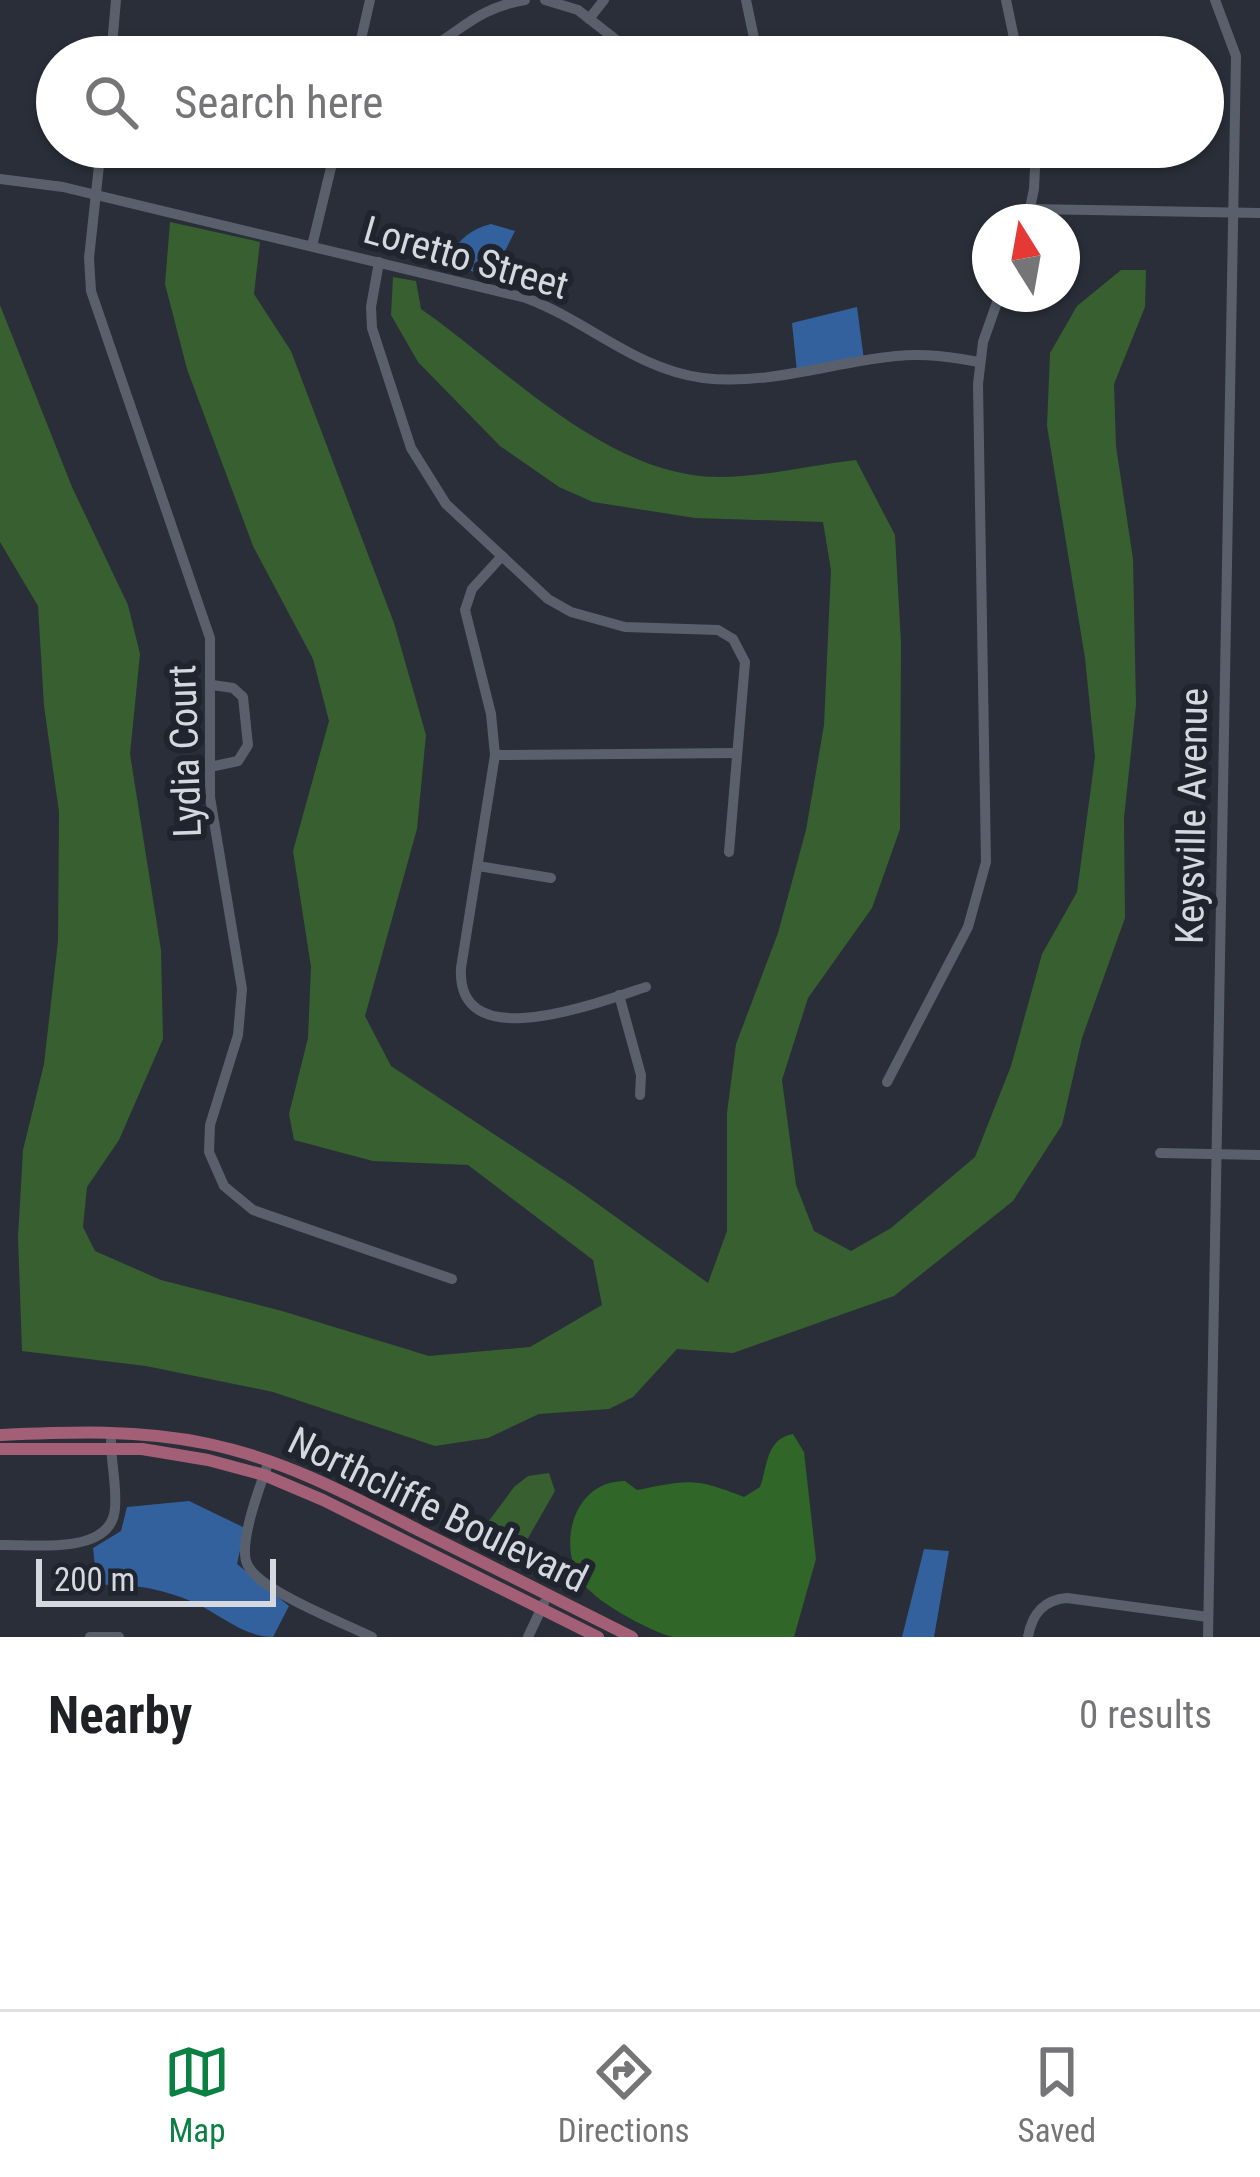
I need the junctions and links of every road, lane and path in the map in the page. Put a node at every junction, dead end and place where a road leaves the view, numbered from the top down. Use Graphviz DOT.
graph roads {
  1 [pos="116,0"];
  2 [pos="370,0"];
  3 [pos="525,0"];
  4 [pos="545,0"];
  5 [pos="604,0"];
  6 [pos="746,0"];
  7 [pos="1006,0"];
  8 [pos="1215,0"];
  9 [pos="589,19"];
  10 [pos="112,36"];
  11 [pos="361,36"];
  12 [pos="447,36"];
  13 [pos="611,36"];
  14 [pos="754,36"];
  15 [pos="1014,36"];
  16 [pos="99,168"];
  17 [pos="330,168"];
  18 [pos="1034,168"];
  19 [pos="0,179"];
  20 [pos="96,194"];
  21 [pos="1030,204"];
  22 [pos="1233,213"];
  23 [pos="1260,213"];
  24 [pos="1080,215"];
  25 [pos="312,246"];
  26 [pos="380,262"];
  27 [pos="995,312"];
  28 [pos="980,362"];
  29 [pos="502,556"];
  30 [pos="212,685"];
  31 [pos="737,753"];
  32 [pos="495,754"];
  33 [pos="210,767"];
  34 [pos="729,852"];
  35 [pos="478,866"];
  36 [pos="551,878"];
  37 [pos="646,987"];
  38 [pos="619,995"];
  39 [pos="887,1082"];
  40 [pos="640,1095"];
  41 [pos="1160,1154"];
  42 [pos="1216,1154"];
  43 [pos="1260,1155"];
  44 [pos="452,1279"];
  45 [pos="111,1432"];
  46 [pos="0,1435"];
  47 [pos="111,1448"];
  48 [pos="0,1449"];
  49 [pos="269,1461"];
  50 [pos="264,1475"];
  51 [pos="0,1545"];
  52 [pos="548,1595"];
  53 [pos="541,1609"];
  54 [pos="1208,1617"];
  55 [pos="90,1637"];
  56 [pos="119,1637"];
  57 [pos="372,1637"];
  58 [pos="529,1637"];
  59 [pos="598,1637"];
  60 [pos="632,1637"];
  61 [pos="1028,1637"];
  62 [pos="1208,1637"];
  1 -- 10 [label="street"];
  2 -- 11 [label="street"];
  3 -- 12 [label="street"];
  4 -- 9 [label="street"];
  5 -- 9 [label="street"];
  6 -- 14 [label="street"];
  7 -- 15 [label="street"];
  8 -- 22 [label="street, Keysville Avenue"];
  9 -- 13 [label="street"];
  16 -- 20 [label="street, Lydia Court"];
  17 -- 25 [label="street"];
  18 -- 21 [label="street"];
  19 -- 20 [label="street, Loretto Street"];
  20 -- 25 [label="street, Loretto Street"];
  20 -- 30 [label="street, Lydia Court"];
  22 -- 23 [label="street"];
  22 -- 24 [label="street"];
  22 -- 42 [label="street, Keysville Avenue"];
  25 -- 26 [label="street, Loretto Street"];
  26 -- 28 [label="street, Loretto Street"];
  26 -- 29 [label="street"];
  27 -- 28 [label="street"];
  28 -- 39 [label="street"];
  29 -- 31 [label="street"];
  29 -- 32 [label="street"];
  30 -- 33 [label="street, Lydia Court"];
  30 -- 33 [label="street"];
  31 -- 32 [label="street"];
  31 -- 34 [label="street"];
  32 -- 35 [label="street"];
  33 -- 44 [label="street, Lydia Court"];
  35 -- 36 [label="street"];
  35 -- 38 [label="street"];
  37 -- 38 [label="street"];
  38 -- 40 [label="street"];
  41 -- 42 [label="street"];
  42 -- 43 [label="street"];
  42 -- 54 [label="street, Keysville Avenue"];
  45 -- 46 [label="main road, Northcliffe Boulevard"];
  45 -- 47 [label="street"];
  45 -- 49 [label="main road, Northcliffe Boulevard"];
  47 -- 48 [label="main road, Northcliffe Boulevard"];
  47 -- 50 [label="main road, Northcliffe Boulevard"];
  47 -- 51 [label="street"];
  49 -- 50 [label="street"];
  49 -- 52 [label="main road, Northcliffe Boulevard"];
  50 -- 53 [label="main road, Northcliffe Boulevard"];
  50 -- 57 [label="street"];
  52 -- 53 [label="street"];
  52 -- 60 [label="main road, Northcliffe Boulevard"];
  53 -- 58 [label="street"];
  53 -- 59 [label="main road, Northcliffe Boulevard"];
  54 -- 61 [label="street"];
  54 -- 62 [label="street, Keysville Avenue"];
  55 -- 56 [label="street"];
}
